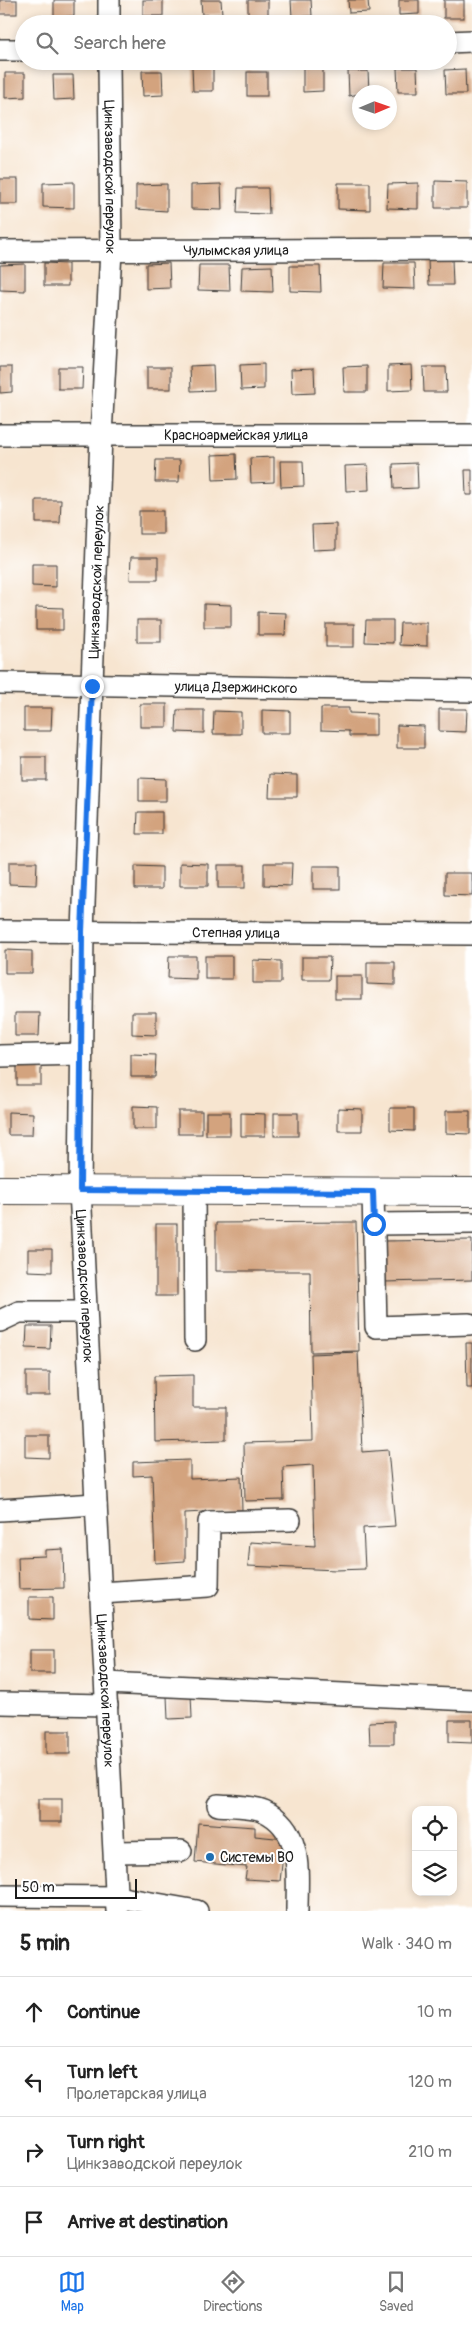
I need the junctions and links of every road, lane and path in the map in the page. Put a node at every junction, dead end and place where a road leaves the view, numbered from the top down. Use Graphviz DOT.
graph roads {
  1 [pos="108,0"];
  2 [pos="109,15"];
  3 [pos="457,42"];
  4 [pos="472,42"];
  5 [pos="0,50"];
  6 [pos="15,50"];
  7 [pos="109,70"];
  8 [pos="472,249"];
  9 [pos="0,251"];
  10 [pos="111,251"];
  11 [pos="0,435"];
  12 [pos="101,435"];
  13 [pos="472,435"];
  14 [pos="0,684"];
  15 [pos="92,686"];
  16 [pos="472,691"];
  17 [pos="0,931"];
  18 [pos="82,932"];
  19 [pos="472,934"];
  20 [pos="81,1054"];
  21 [pos="0,1056"];
  22 [pos="0,1190"];
  23 [pos="80,1190"];
  24 [pos="194,1191"];
  25 [pos="373,1192"];
  26 [pos="472,1192"];
  27 [pos="472,1223"];
  28 [pos="374,1224"];
  29 [pos="86,1312"];
  30 [pos="0,1321"];
  31 [pos="469,1324"];
  32 [pos="195,1340"];
  33 [pos="96,1504"];
  34 [pos="0,1510"];
  35 [pos="290,1520"];
  36 [pos="101,1593"];
  37 [pos="106,1683"];
  38 [pos="472,1700"];
  39 [pos="0,1703"];
  40 [pos="107,1705"];
  41 [pos="218,1805"];
  42 [pos="181,1851"];
  43 [pos="115,1852"];
  44 [pos="0,1896"];
  45 [pos="117,1904"];
  46 [pos="197,1911"];
  47 [pos="296,1911"];
  1 -- 2 [label="street"];
  3 -- 4 [label="street"];
  5 -- 6 [label="street"];
  7 -- 10 [label="street, Цинкзаводской переулок"];
  8 -- 10 [label="street, Чулымская улица"];
  9 -- 10 [label="street, Чулымская улица"];
  10 -- 12 [label="street, Цинкзаводской переулок"];
  11 -- 12 [label="street, Красноармейская улица"];
  12 -- 13 [label="street, Красноармейская улица"];
  12 -- 15 [label="street, Цинкзаводской переулок"];
  14 -- 15 [label="street, улица Дзержинского"];
  15 -- 16 [label="street, улица Дзержинского"];
  15 -- 18 [label="street, Цинкзаводской переулок"];
  17 -- 18 [label="street, Степная улица"];
  18 -- 19 [label="street, Степная улица"];
  18 -- 20 [label="street, Цинкзаводской переулок"];
  20 -- 21 [label="street"];
  20 -- 23 [label="street, Цинкзаводской переулок"];
  22 -- 23 [label="main road"];
  23 -- 24 [label="main road"];
  23 -- 29 [label="street, Цинкзаводской переулок"];
  24 -- 25 [label="main road"];
  24 -- 32 [label="street"];
  25 -- 26 [label="main road"];
  25 -- 28 [label="street"];
  27 -- 28 [label="street"];
  28 -- 31 [label="street"];
  29 -- 30 [label="street"];
  29 -- 33 [label="street, Цинкзаводской переулок"];
  33 -- 34 [label="street"];
  33 -- 36 [label="street, Цинкзаводской переулок"];
  35 -- 36 [label="street"];
  36 -- 37 [label="street, Цинкзаводской переулок"];
  37 -- 38 [label="street"];
  37 -- 40 [label="street, Цинкзаводской переулок"];
  39 -- 40 [label="street"];
  40 -- 43 [label="street, Цинкзаводской переулок"];
  41 -- 47 [label="street"];
  42 -- 43 [label="street"];
  43 -- 45 [label="street, Цинкзаводской переулок"];
  44 -- 45 [label="street"];
  45 -- 46 [label="street"];
}
